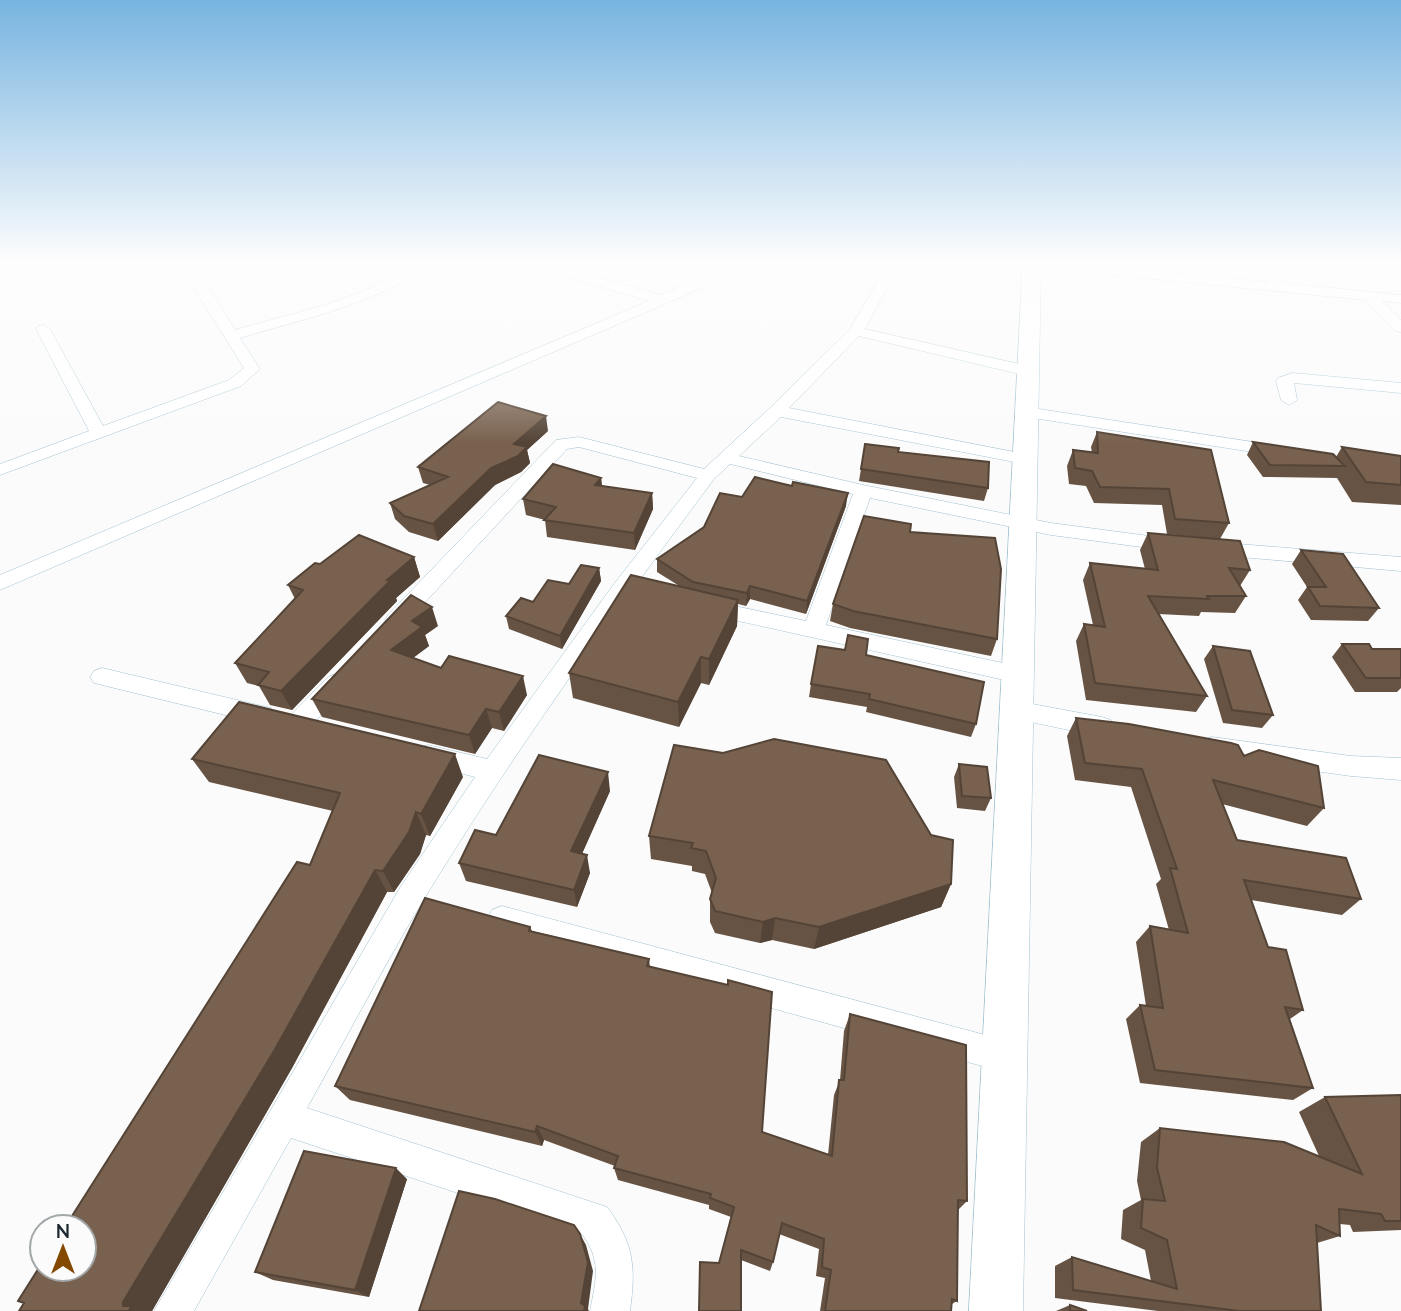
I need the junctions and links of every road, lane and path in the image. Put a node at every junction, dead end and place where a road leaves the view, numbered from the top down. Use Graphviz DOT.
graph roads {
  1 [pos="222,321"];
  2 [pos="278,321"];
  3 [pos="612,321"];
  4 [pos="862,321"];
  5 [pos="1026,321"];
  6 [pos="43,329"];
  7 [pos="856,331"];
  8 [pos="232,336"];
  9 [pos="1028,371"];
  10 [pos="1401,388"];
  11 [pos="1289,400"];
  12 [pos="777,411"];
  13 [pos="1027,412"];
  14 [pos="97,433"];
  15 [pos="1294,453"];
  16 [pos="726,458"];
  17 [pos="1025,459"];
  18 [pos="0,470"];
  19 [pos="708,475"];
  20 [pos="863,491"];
  21 [pos="1023,522"];
  22 [pos="1401,564"];
  23 [pos="0,583"];
  24 [pos="621,589"];
  25 [pos="647,594"];
  26 [pos="685,603"];
  27 [pos="813,631"];
  28 [pos="381,635"];
  29 [pos="353,665"];
  30 [pos="1018,674"];
  31 [pos="102,677"];
  32 [pos="1016,710"];
  33 [pos="298,724"];
  34 [pos="324,730"];
  35 [pos="1120,731"];
  36 [pos="1187,743"];
  37 [pos="402,749"];
  38 [pos="1401,769"];
  39 [pos="493,771"];
  40 [pos="479,914"];
  41 [pos="1004,1056"];
  42 [pos="284,1118"];
  43 [pos="173,1311"];
  44 [pos="610,1311"];
  45 [pos="996,1311"];
  1 -- 8 [label="street"];
  2 -- 8 [label="street"];
  3 -- 23 [label="street"];
  4 -- 7 [label="street"];
  5 -- 9 [label="main road"];
  6 -- 14 [label="street"];
  7 -- 9 [label="street"];
  7 -- 12 [label="street"];
  8 -- 14 [label="street"];
  9 -- 13 [label="main road"];
  10 -- 11 [label="street"];
  12 -- 16 [label="street"];
  12 -- 17 [label="street"];
  13 -- 15 [label="street"];
  13 -- 17 [label="main road"];
  14 -- 18 [label="street"];
  16 -- 19 [label="street"];
  16 -- 20 [label="street"];
  17 -- 21 [label="main road"];
  19 -- 24 [label="street"];
  19 -- 28 [label="street"];
  20 -- 21 [label="street"];
  20 -- 27 [label="street"];
  21 -- 22 [label="street"];
  21 -- 30 [label="main road"];
  24 -- 25 [label="street"];
  24 -- 39 [label="street"];
  26 -- 27 [label="street"];
  27 -- 30 [label="street"];
  29 -- 33 [label="street"];
  30 -- 32 [label="main road"];
  31 -- 33 [label="street"];
  32 -- 35 [label="street"];
  32 -- 41 [label="main road"];
  33 -- 34 [label="street"];
  36 -- 38 [label="street"];
  37 -- 39 [label="street"];
  39 -- 42 [label="street"];
  40 -- 41 [label="street"];
  41 -- 45 [label="main road"];
  42 -- 43 [label="street"];
  42 -- 44 [label="street"];
}
